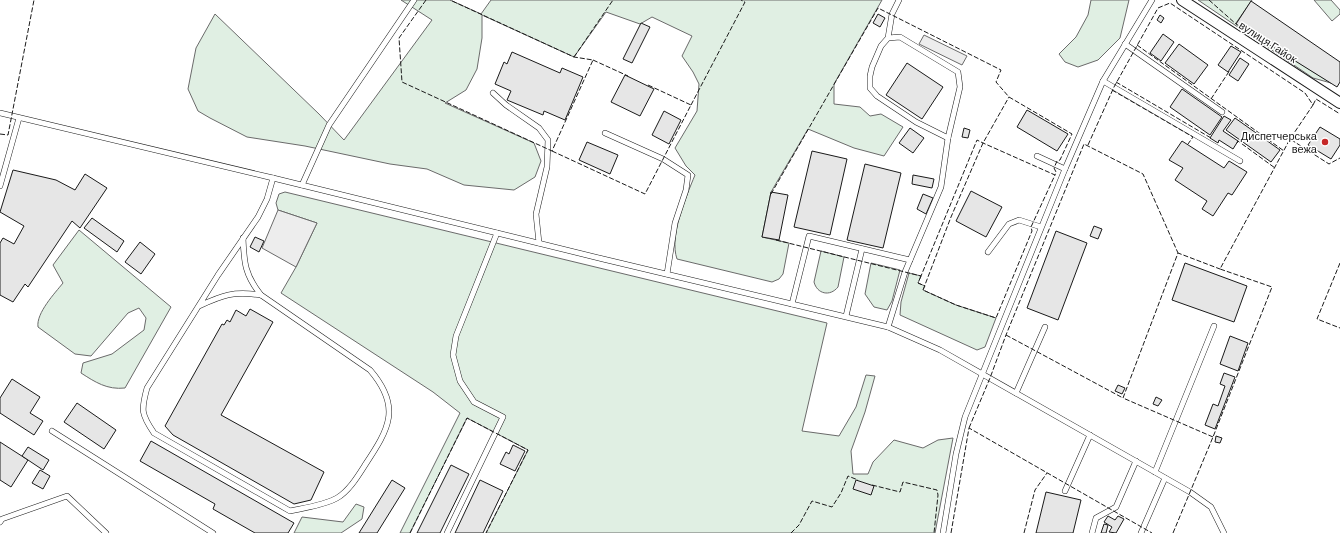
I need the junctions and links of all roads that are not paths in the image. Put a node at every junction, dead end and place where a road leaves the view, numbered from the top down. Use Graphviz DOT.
graph roads {
  1 [pos="414,0"];
  2 [pos="899,0"];
  3 [pos="1152,0"];
  4 [pos="1182,0"];
  5 [pos="888,38"];
  6 [pos="1125,44"];
  7 [pos="1103,81"];
  8 [pos="493,93"];
  9 [pos="1340,103"];
  10 [pos="1222,112"];
  11 [pos="0,113"];
  12 [pos="19,118"];
  13 [pos="605,133"];
  14 [pos="948,138"];
  15 [pos="1037,156"];
  16 [pos="1240,161"];
  17 [pos="1065,169"];
  18 [pos="273,178"];
  19 [pos="302,185"];
  20 [pos="0,186"];
  21 [pos="1042,227"];
  22 [pos="497,233"];
  23 [pos="243,238"];
  24 [pos="539,243"];
  25 [pos="862,249"];
  26 [pos="988,252"];
  27 [pos="910,260"];
  28 [pos="667,274"];
  29 [pos="261,295"];
  30 [pos="792,304"];
  31 [pos="199,306"];
  32 [pos="846,316"];
  33 [pos="1214,326"];
  34 [pos="888,327"];
  35 [pos="1045,327"];
  36 [pos="982,373"];
  37 [pos="1016,393"];
  38 [pos="52,431"];
  39 [pos="1090,435"];
  40 [pos="1136,461"];
  41 [pos="1155,472"];
  42 [pos="1165,478"];
  43 [pos="1065,491"];
  44 [pos="0,522"];
  45 [pos="106,533"];
  46 [pos="213,533"];
  47 [pos="447,533"];
  48 [pos="944,533"];
  49 [pos="1092,533"];
  50 [pos="1142,533"];
  51 [pos="1224,533"];
  1 -- 19 [label="lane"];
  2 -- 5 [label="lane"];
  3 -- 6 [label="lane"];
  4 -- 9 [label="street, вулиця Гайок"];
  5 -- 14 [label="lane"];
  5 -- 14 [label="lane"];
  6 -- 7 [label="lane"];
  6 -- 10 [label="lane"];
  7 -- 16 [label="lane"];
  7 -- 17 [label="lane"];
  8 -- 24 [label="lane"];
  11 -- 12 [label="lane"];
  12 -- 18 [label="lane"];
  12 -- 20 [label="lane"];
  13 -- 28 [label="lane"];
  14 -- 27 [label="lane"];
  15 -- 17 [label="lane"];
  17 -- 21 [label="lane"];
  18 -- 19 [label="lane"];
  18 -- 23 [label="lane"];
  19 -- 22 [label="lane"];
  21 -- 26 [label="lane"];
  21 -- 36 [label="lane"];
  22 -- 24 [label="lane"];
  22 -- 47 [label="lane"];
  23 -- 29 [label="lane"];
  23 -- 31 [label="lane"];
  24 -- 28 [label="lane"];
  25 -- 27 [label="lane"];
  25 -- 30 [label="lane"];
  25 -- 32 [label="lane"];
  27 -- 34 [label="lane"];
  28 -- 30 [label="lane"];
  29 -- 31 [label="lane"];
  29 -- 31 [label="lane"];
  30 -- 32 [label="lane"];
  32 -- 34 [label="lane"];
  33 -- 41 [label="lane"];
  34 -- 36 [label="lane"];
  35 -- 37 [label="lane"];
  36 -- 37 [label="lane"];
  36 -- 48 [label="lane"];
  37 -- 39 [label="lane"];
  38 -- 46 [label="lane"];
  39 -- 40 [label="lane"];
  39 -- 43 [label="lane"];
  40 -- 41 [label="lane"];
  40 -- 49 [label="lane"];
  41 -- 42 [label="lane"];
  42 -- 50 [label="lane"];
  42 -- 51 [label="lane"];
  44 -- 45 [label="lane"];
}
